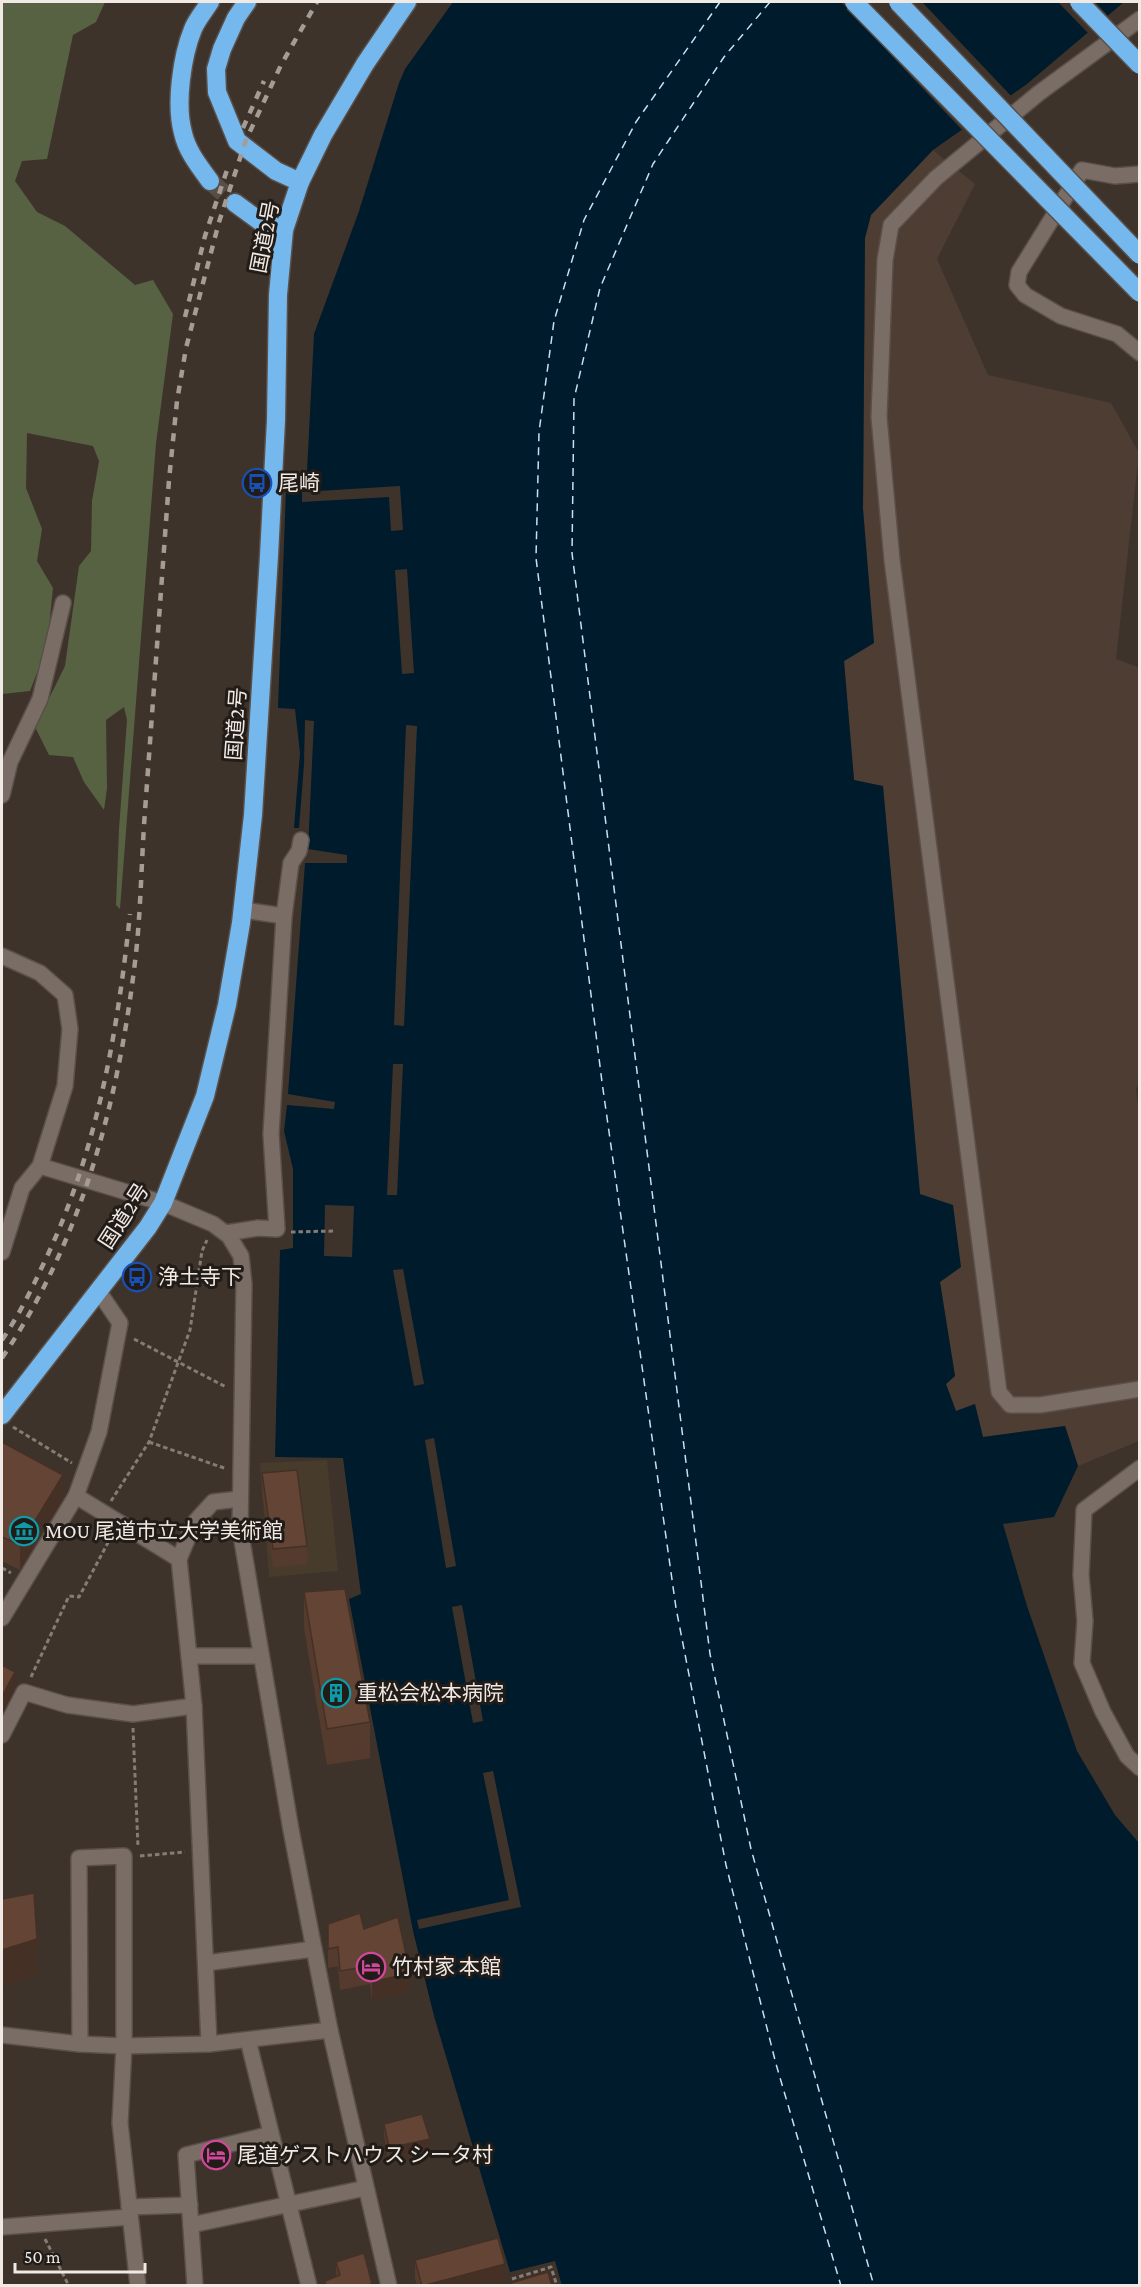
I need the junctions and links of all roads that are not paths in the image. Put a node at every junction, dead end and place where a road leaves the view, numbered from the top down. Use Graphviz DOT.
graph roads {
  1 [pos="210,2"];
  2 [pos="247,2"];
  3 [pos="407,2"];
  4 [pos="854,2"];
  5 [pos="898,2"];
  6 [pos="1079,2"];
  7 [pos="1140,19"];
  8 [pos="1140,65"];
  9 [pos="1140,174"];
  10 [pos="210,181"];
  11 [pos="300,182"];
  12 [pos="235,203"];
  13 [pos="284,230"];
  14 [pos="1140,255"];
  15 [pos="1140,293"];
  16 [pos="1140,353"];
  17 [pos="63,603"];
  18 [pos="2,795"];
  19 [pos="301,840"];
  20 [pos="243,910"];
  21 [pos="284,916"];
  22 [pos="2,956"];
  23 [pos="40,1166"];
  24 [pos="163,1203"];
  25 [pos="219,1229"];
  26 [pos="2,1252"];
  27 [pos="99,1292"];
  28 [pos="1140,1389"];
  29 [pos="6,1420"];
  30 [pos="1140,1468"];
  31 [pos="76,1496"];
  32 [pos="239,1499"];
  33 [pos="179,1559"];
  34 [pos="2,1618"];
  35 [pos="189,1656"];
  36 [pos="261,1656"];
  37 [pos="195,1706"];
  38 [pos="2,1736"];
  39 [pos="1140,1768"];
  40 [pos="314,1950"];
  41 [pos="206,1963"];
  42 [pos="330,2030"];
  43 [pos="2,2035"];
  44 [pos="248,2040"];
  45 [pos="80,2044"];
  46 [pos="209,2044"];
  47 [pos="124,2046"];
  48 [pos="271,2134"];
  49 [pos="366,2188"];
  50 [pos="288,2204"];
  51 [pos="190,2205"];
  52 [pos="130,2212"];
  53 [pos="191,2225"];
  54 [pos="2,2227"];
  55 [pos="138,2286"];
  56 [pos="195,2286"];
  57 [pos="309,2286"];
  58 [pos="388,2286"];
  1 -- 10 [label="highway"];
  2 -- 11 [label="highway"];
  3 -- 11 [label="highway, 国道2号"];
  4 -- 15 [label="highway, bridge"];
  5 -- 14 [label="highway, bridge"];
  6 -- 8 [label="highway, bridge"];
  7 -- 28 [label="street"];
  9 -- 16 [label="street"];
  11 -- 13 [label="highway, 国道2号"];
  12 -- 13 [label="highway"];
  13 -- 20 [label="highway, 国道2号"];
  17 -- 18 [label="street"];
  19 -- 21 [label="street"];
  20 -- 21 [label="street"];
  20 -- 24 [label="highway, 国道2号"];
  21 -- 25 [label="street"];
  22 -- 23 [label="street"];
  23 -- 24 [label="street"];
  23 -- 26 [label="street"];
  24 -- 25 [label="street"];
  24 -- 27 [label="highway, 国道2号"];
  25 -- 32 [label="street"];
  27 -- 29 [label="highway, 国道2号"];
  27 -- 31 [label="street"];
  30 -- 39 [label="street"];
  31 -- 33 [label="street"];
  31 -- 34 [label="street"];
  32 -- 33 [label="street"];
  32 -- 36 [label="street"];
  33 -- 35 [label="street"];
  35 -- 36 [label="street"];
  35 -- 37 [label="street"];
  36 -- 40 [label="street"];
  37 -- 38 [label="street"];
  37 -- 41 [label="street"];
  40 -- 41 [label="street"];
  40 -- 42 [label="street"];
  41 -- 46 [label="street"];
  42 -- 44 [label="street"];
  42 -- 49 [label="street"];
  43 -- 45 [label="street"];
  44 -- 46 [label="street"];
  44 -- 48 [label="street"];
  45 -- 47 [label="street"];
  45 -- 47 [label="street"];
  46 -- 47 [label="street"];
  47 -- 52 [label="street"];
  48 -- 50 [label="street"];
  48 -- 51 [label="street"];
  49 -- 50 [label="street"];
  49 -- 58 [label="street"];
  50 -- 53 [label="street"];
  50 -- 57 [label="street"];
  51 -- 52 [label="street"];
  51 -- 53 [label="street"];
  52 -- 54 [label="street"];
  52 -- 55 [label="street"];
  53 -- 56 [label="street"];
}
